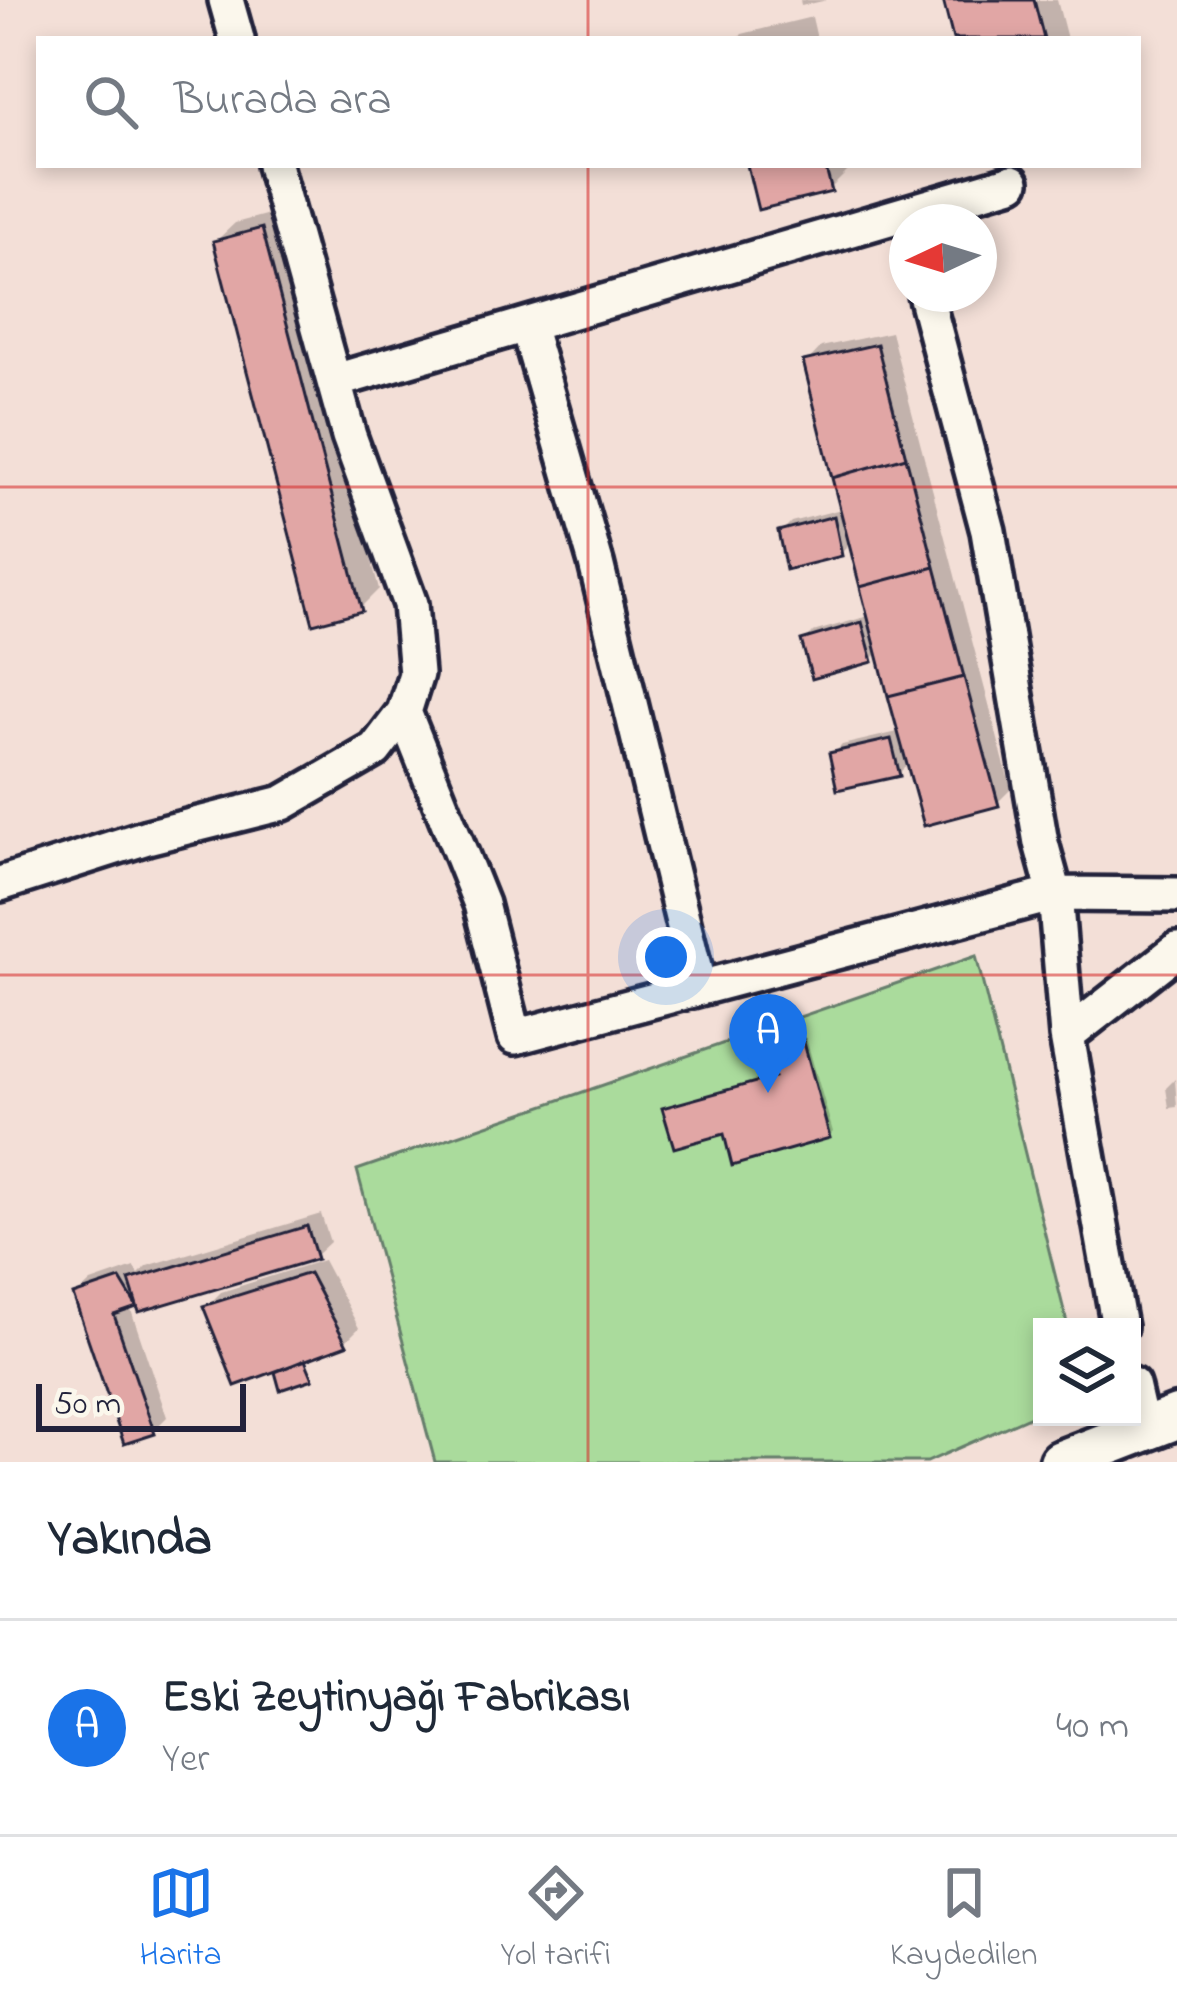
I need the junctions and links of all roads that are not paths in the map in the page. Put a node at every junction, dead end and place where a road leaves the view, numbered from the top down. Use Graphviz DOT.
graph roads {
  1 [pos="226,0"];
  2 [pos="236,36"];
  3 [pos="275,168"];
  4 [pos="1012,182"];
  5 [pos="947,204"];
  6 [pos="889,223"];
  7 [pos="930,312"];
  8 [pos="527,325"];
  9 [pos="335,381"];
  10 [pos="404,712"];
  11 [pos="0,884"];
  12 [pos="1055,894"];
  13 [pos="1177,895"];
  14 [pos="1177,950"];
  15 [pos="699,988"];
  16 [pos="1067,1036"];
  17 [pos="1117,1318"];
  18 [pos="1141,1398"];
  19 [pos="1159,1423"];
  20 [pos="1060,1462"];
  1 -- 2 [label="street"];
  3 -- 9 [label="street"];
  4 -- 5 [label="street"];
  6 -- 8 [label="street"];
  7 -- 12 [label="street"];
  8 -- 9 [label="street"];
  8 -- 15 [label="street"];
  9 -- 10 [label="street"];
  10 -- 11 [label="street"];
  10 -- 15 [label="street"];
  12 -- 13 [label="street"];
  12 -- 15 [label="street"];
  12 -- 16 [label="street"];
  14 -- 16 [label="street"];
  16 -- 17 [label="street"];
  18 -- 19 [label="street"];
  19 -- 20 [label="street"];
}
